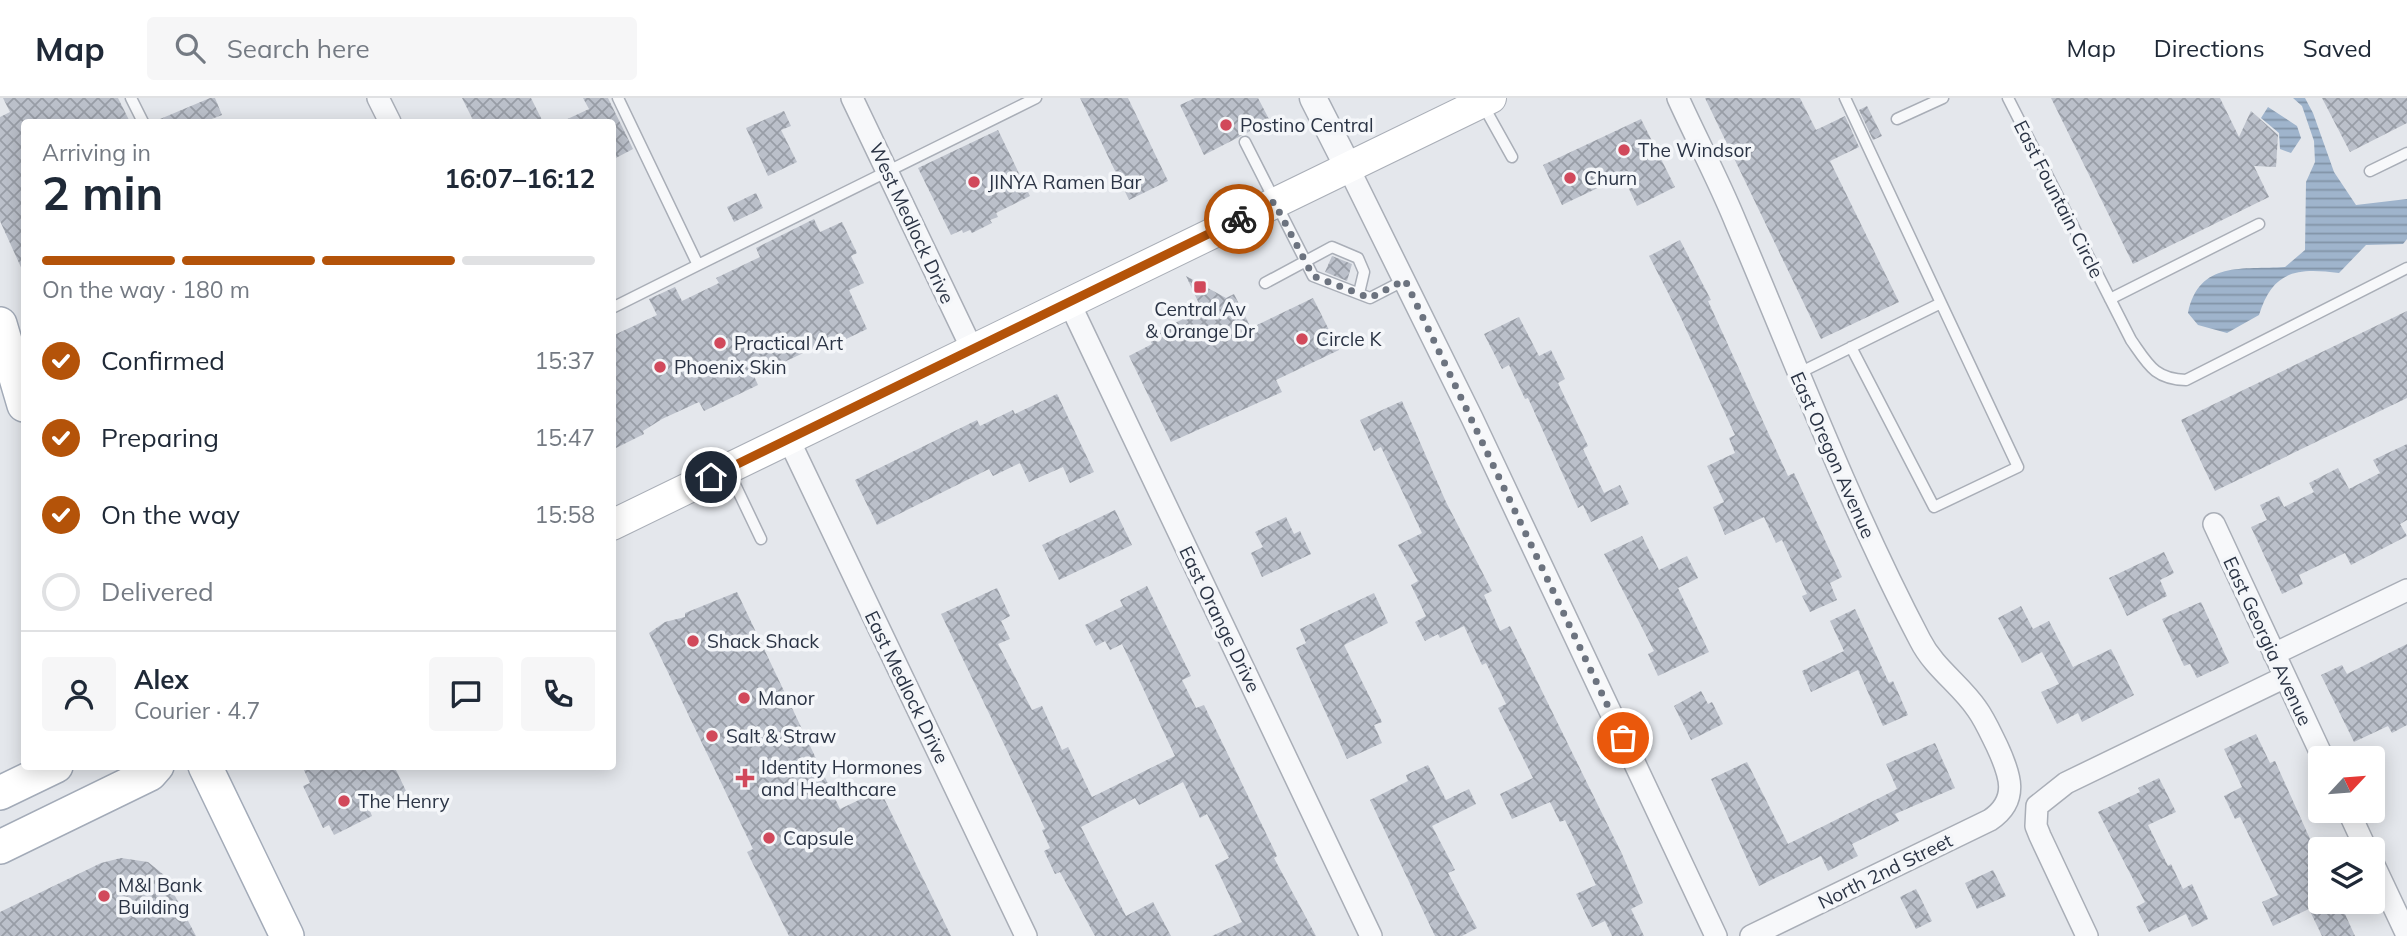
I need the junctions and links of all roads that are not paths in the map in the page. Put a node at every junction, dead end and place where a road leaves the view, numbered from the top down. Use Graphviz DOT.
graph roads {
  1 [pos="131,98"];
  2 [pos="378,98"];
  3 [pos="618,98"];
  4 [pos="852,98"];
  5 [pos="1036,98"];
  6 [pos="1312,98"];
  7 [pos="1678,98"];
  8 [pos="1845,98"];
  9 [pos="1943,98"];
  10 [pos="2008,98"];
  11 [pos="1486,100"];
  12 [pos="142,119"];
  13 [pos="388,119"];
  14 [pos="1897,119"];
  15 [pos="1245,142"];
  16 [pos="2407,153"];
  17 [pos="1512,157"];
  18 [pos="1348,167"];
  19 [pos="888,171"];
  20 [pos="2370,171"];
  21 [pos="1274,202"];
  22 [pos="2259,224"];
  23 [pos="1306,262"];
  24 [pos="698,265"];
  25 [pos="2407,268"];
  26 [pos="1405,280"];
  27 [pos="1265,283"];
  28 [pos="1359,293"];
  29 [pos="2110,299"];
  30 [pos="1069,302"];
  31 [pos="1941,303"];
  32 [pos="616,306"];
  33 [pos="0,324"];
  34 [pos="1851,347"];
  35 [pos="972,349"];
  36 [pos="0,372"];
  37 [pos="1797,374"];
  38 [pos="21,396"];
  39 [pos="21,402"];
  40 [pos="788,438"];
  41 [pos="727,469"];
  42 [pos="616,523"];
  43 [pos="2214,524"];
  44 [pos="761,539"];
  45 [pos="2407,590"];
  46 [pos="2274,654"];
  47 [pos="2285,677"];
  48 [pos="2317,746"];
  49 [pos="48,770"];
  50 [pos="153,770"];
  51 [pos="207,770"];
  52 [pos="0,793"];
  53 [pos="2010,796"];
  54 [pos="0,847"];
  55 [pos="2385,888"];
  56 [pos="2407,935"];
  57 [pos="287,936"];
  58 [pos="1026,936"];
  59 [pos="1371,936"];
  60 [pos="1716,936"];
  61 [pos="1751,936"];
  62 [pos="2087,936"];
  1 -- 12 [label="lane"];
  2 -- 13 [label="street"];
  3 -- 24 [label="lane"];
  4 -- 19 [label="street, West Medlock Drive"];
  5 -- 19 [label="lane"];
  6 -- 18 [label="street"];
  7 -- 37 [label="street, East Oregon Avenue"];
  8 -- 31 [label="lane"];
  9 -- 14 [label="lane"];
  10 -- 29 [label="lane, East Fountain Circle"];
  11 -- 17 [label="lane"];
  11 -- 18 [label="main road"];
  15 -- 21 [label="lane"];
  16 -- 20 [label="lane"];
  18 -- 21 [label="main road"];
  18 -- 26 [label="street"];
  19 -- 24 [label="lane"];
  19 -- 35 [label="street, West Medlock Drive"];
  21 -- 23 [label="lane"];
  21 -- 30 [label="main road"];
  22 -- 29 [label="lane"];
  23 -- 27 [label="lane"];
  23 -- 28 [label="lane"];
  23 -- 28 [label="lane"];
  24 -- 32 [label="lane"];
  25 -- 29 [label="lane, East Fountain Circle"];
  26 -- 28 [label="lane"];
  26 -- 60 [label="street"];
  30 -- 35 [label="main road"];
  30 -- 59 [label="street, East Orange Drive"];
  31 -- 34 [label="lane"];
  31 -- 34 [label="lane"];
  33 -- 38 [label="main road"];
  34 -- 37 [label="lane"];
  35 -- 40 [label="main road"];
  36 -- 39 [label="main road"];
  37 -- 53 [label="street, East Oregon Avenue"];
  40 -- 41 [label="main road"];
  40 -- 58 [label="street, East Medlock Drive"];
  41 -- 42 [label="main road"];
  41 -- 44 [label="lane"];
  43 -- 46 [label="street, East Georgia Avenue"];
  45 -- 46 [label="street"];
  46 -- 47 [label="street, East Georgia Avenue"];
  47 -- 48 [label="street, East Georgia Avenue"];
  47 -- 62 [label="street"];
  49 -- 52 [label="main road"];
  50 -- 54 [label="main road"];
  51 -- 57 [label="main road"];
  53 -- 61 [label="street, North 2nd Street"];
  55 -- 56 [label="street"];
}
